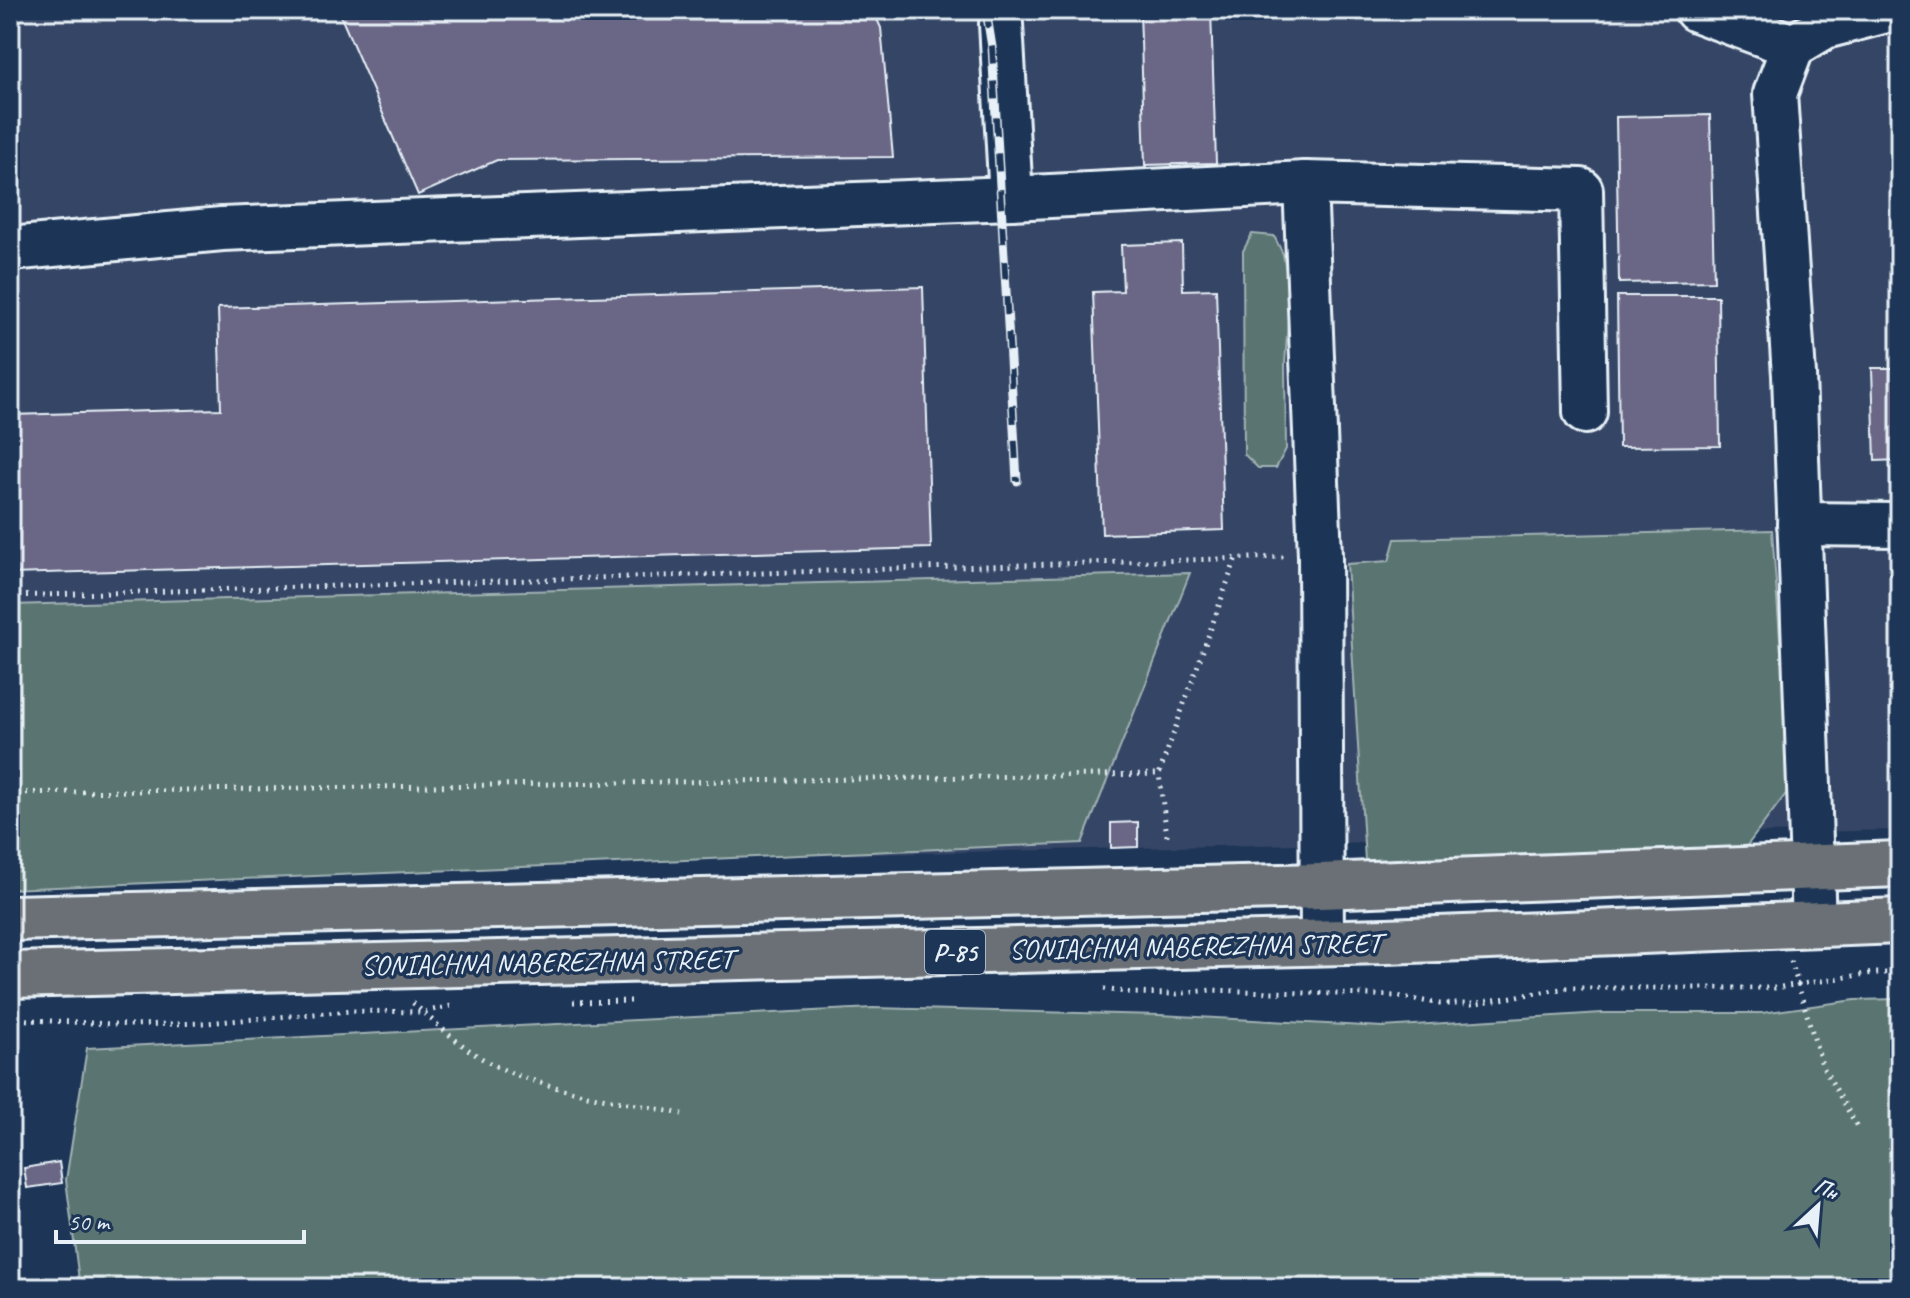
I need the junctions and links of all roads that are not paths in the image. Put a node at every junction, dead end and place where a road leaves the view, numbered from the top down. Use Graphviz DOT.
graph roads {
  1 [pos="1696,10"];
  2 [pos="1890,10"];
  3 [pos="1001,24"];
  4 [pos="1793,46"];
  5 [pos="1305,183"];
  6 [pos="1011,198"];
  7 [pos="10,249"];
  8 [pos="1585,412"];
  9 [pos="1799,524"];
  10 [pos="1900,525"];
  11 [pos="1900,864"];
  12 [pos="1811,866"];
  13 [pos="1320,886"];
  14 [pos="10,918"];
  15 [pos="1900,921"];
  16 [pos="1796,924"];
  17 [pos="1322,943"];
  18 [pos="10,975"];
  1 -- 4 [label="lane"];
  2 -- 4 [label="lane"];
  3 -- 6 [label="lane"];
  4 -- 9 [label="lane"];
  5 -- 6 [label="lane"];
  5 -- 8 [label="lane"];
  5 -- 13 [label="lane"];
  6 -- 7 [label="lane"];
  9 -- 10 [label="lane"];
  9 -- 12 [label="lane"];
  11 -- 12 [label="main road, SONIACHNA NABEREZHNA STREET / Р-85"];
  12 -- 13 [label="main road, SONIACHNA NABEREZHNA STREET / Р-85"];
  12 -- 16 [label="lane"];
  13 -- 14 [label="main road, SONIACHNA NABEREZHNA STREET / Р-85"];
  13 -- 17 [label="lane"];
  15 -- 16 [label="main road, SONIACHNA NABEREZHNA STREET / Р-85"];
  16 -- 17 [label="main road, SONIACHNA NABEREZHNA STREET / Р-85"];
  17 -- 18 [label="main road, SONIACHNA NABEREZHNA STREET / Р-85"];
}
